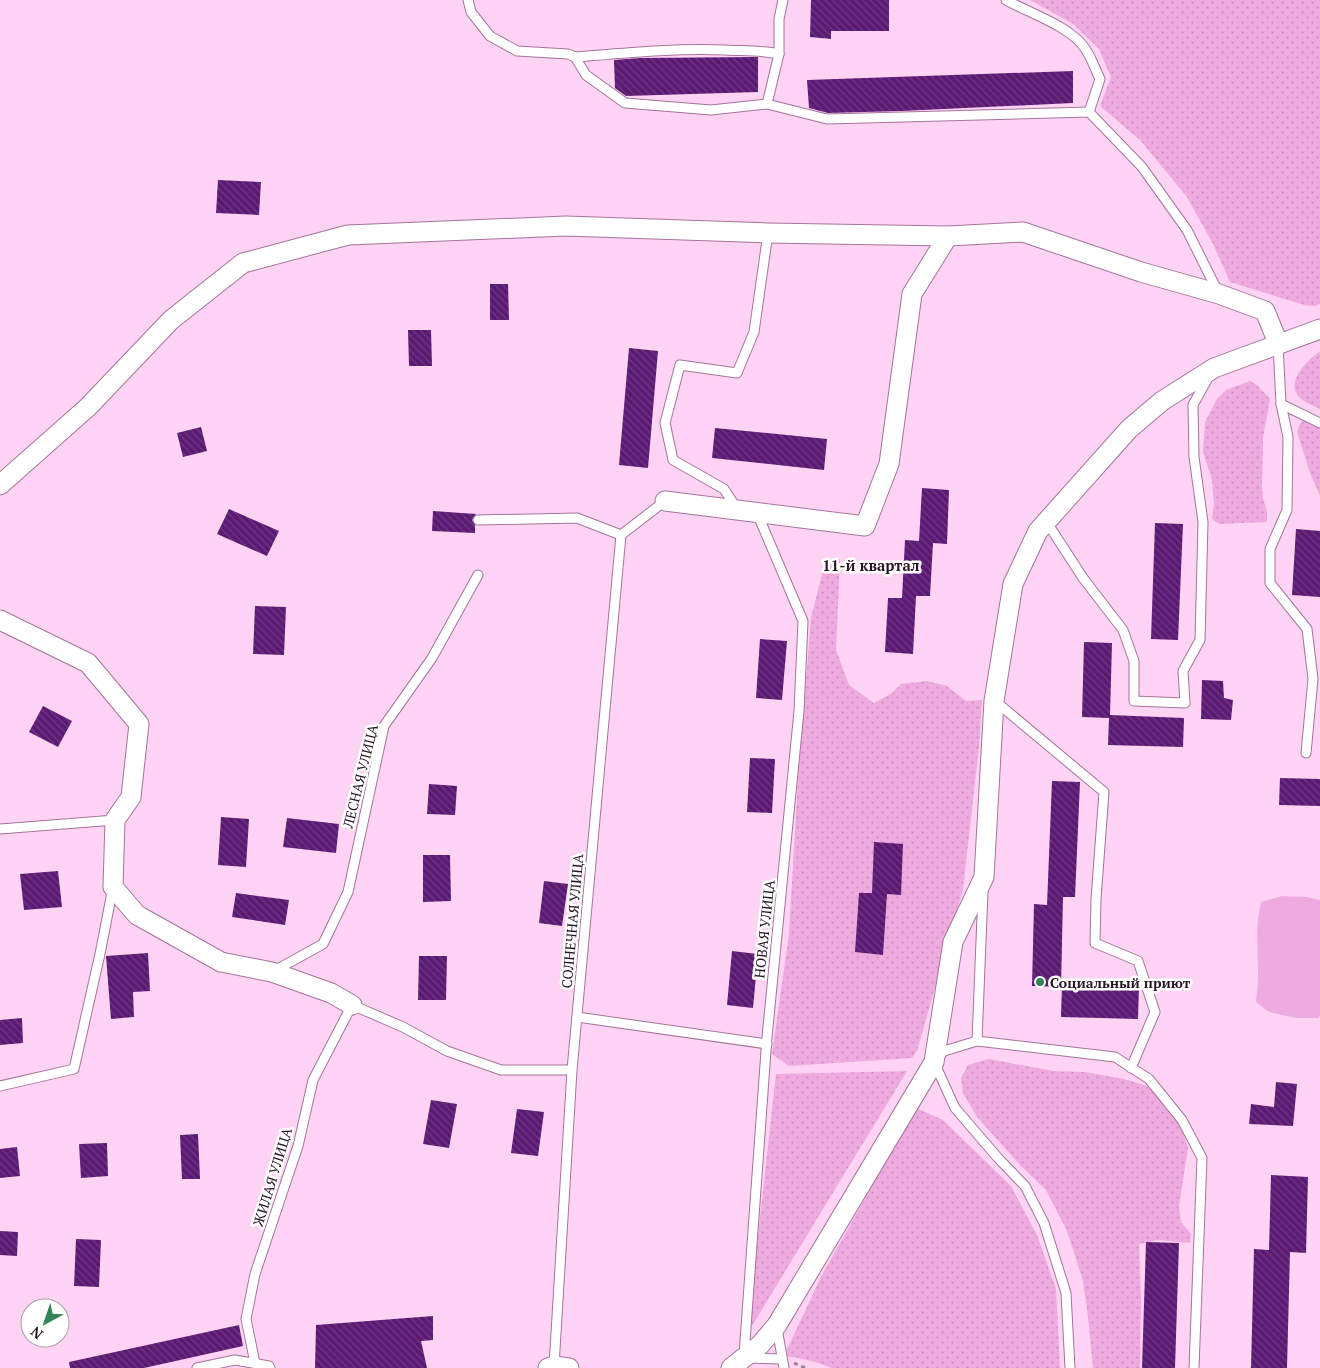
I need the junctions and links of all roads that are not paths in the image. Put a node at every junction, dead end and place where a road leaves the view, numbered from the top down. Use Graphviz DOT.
graph roads {
  1 [pos="468,0"];
  2 [pos="783,0"];
  3 [pos="1006,0"];
  4 [pos="779,54"];
  5 [pos="575,57"];
  6 [pos="767,104"];
  7 [pos="1089,112"];
  8 [pos="768,233"];
  9 [pos="948,236"];
  10 [pos="1220,294"];
  11 [pos="1320,329"];
  12 [pos="1278,344"];
  13 [pos="1214,368"];
  14 [pos="1282,404"];
  15 [pos="1320,423"];
  16 [pos="0,486"];
  17 [pos="665,501"];
  18 [pos="738,511"];
  19 [pos="757,513"];
  20 [pos="478,520"];
  21 [pos="1046,520"];
  22 [pos="621,535"];
  23 [pos="478,575"];
  24 [pos="0,620"];
  25 [pos="994,701"];
  26 [pos="1306,754"];
  27 [pos="115,820"];
  28 [pos="0,829"];
  29 [pos="984,877"];
  30 [pos="113,887"];
  31 [pos="272,972"];
  32 [pos="352,1005"];
  33 [pos="577,1018"];
  34 [pos="977,1041"];
  35 [pos="766,1044"];
  36 [pos="934,1062"];
  37 [pos="1131,1068"];
  38 [pos="572,1070"];
  39 [pos="0,1086"];
  40 [pos="777,1325"];
  41 [pos="255,1363"];
  42 [pos="783,1364"];
  43 [pos="740,1365"];
  44 [pos="557,1367"];
  45 [pos="197,1368"];
  46 [pos="270,1368"];
  47 [pos="1070,1368"];
  48 [pos="1194,1368"];
  1 -- 5 [label="lane"];
  2 -- 4 [label="lane"];
  3 -- 7 [label="lane"];
  4 -- 5 [label="lane"];
  4 -- 6 [label="lane"];
  5 -- 6 [label="lane"];
  6 -- 7 [label="lane"];
  7 -- 10 [label="lane"];
  8 -- 9 [label="street"];
  8 -- 16 [label="street"];
  8 -- 18 [label="lane"];
  9 -- 10 [label="street"];
  9 -- 19 [label="street"];
  10 -- 12 [label="street"];
  11 -- 12 [label="street"];
  12 -- 13 [label="street"];
  12 -- 14 [label="lane"];
  13 -- 21 [label="street"];
  13 -- 21 [label="lane"];
  14 -- 15 [label="lane"];
  14 -- 26 [label="lane"];
  17 -- 18 [label="street"];
  17 -- 22 [label="lane"];
  18 -- 19 [label="street"];
  19 -- 35 [label="lane, НОВАЯ УЛИЦА"];
  20 -- 22 [label="lane"];
  21 -- 25 [label="street"];
  22 -- 33 [label="lane, СОЛНЕЧНАЯ УЛИЦА"];
  23 -- 31 [label="lane, ЛЕСНАЯ УЛИЦА"];
  24 -- 27 [label="street"];
  25 -- 29 [label="street"];
  25 -- 37 [label="lane"];
  27 -- 28 [label="lane"];
  27 -- 30 [label="street"];
  29 -- 34 [label="lane"];
  29 -- 36 [label="street"];
  30 -- 31 [label="street"];
  30 -- 39 [label="lane"];
  31 -- 32 [label="street"];
  32 -- 38 [label="lane"];
  32 -- 41 [label="lane, ЖИЛАЯ УЛИЦА"];
  33 -- 35 [label="lane"];
  33 -- 38 [label="lane, СОЛНЕЧНАЯ УЛИЦА"];
  34 -- 36 [label="lane"];
  34 -- 37 [label="lane"];
  35 -- 43 [label="lane, НОВАЯ УЛИЦА"];
  36 -- 40 [label="street"];
  36 -- 47 [label="lane"];
  37 -- 48 [label="lane"];
  38 -- 44 [label="lane, СОЛНЕЧНАЯ УЛИЦА"];
  40 -- 42 [label="lane"];
  40 -- 43 [label="street"];
  41 -- 45 [label="lane"];
  41 -- 46 [label="lane"];
  42 -- 43 [label="lane"];
}
